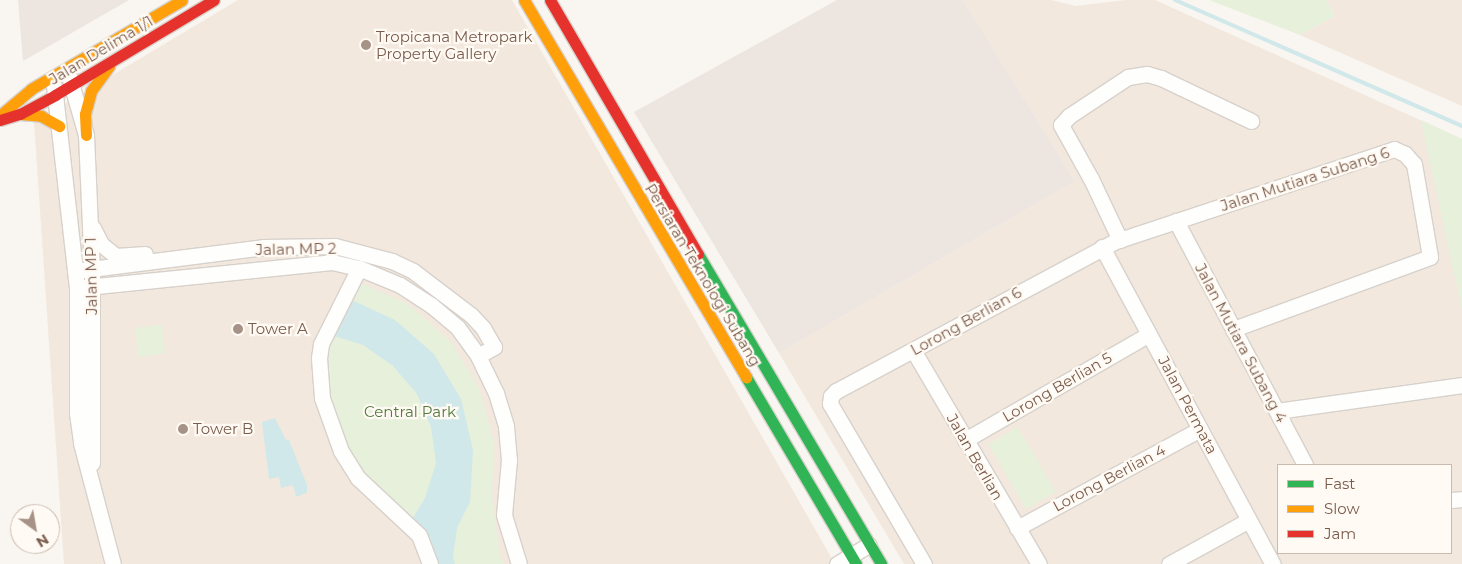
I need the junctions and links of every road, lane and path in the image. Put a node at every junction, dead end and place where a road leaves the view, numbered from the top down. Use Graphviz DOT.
graph roads {
  1 [pos="182,0"];
  2 [pos="214,0"];
  3 [pos="524,0"];
  4 [pos="550,0"];
  5 [pos="114,60"];
  6 [pos="66,69"];
  7 [pos="52,77"];
  8 [pos="72,84"];
  9 [pos="55,95"];
  10 [pos="20,114"];
  11 [pos="0,116"];
  12 [pos="0,120"];
  13 [pos="1251,121"];
  14 [pos="59,126"];
  15 [pos="86,135"];
  16 [pos="656,184"];
  17 [pos="638,195"];
  18 [pos="90,219"];
  19 [pos="1176,221"];
  20 [pos="1120,240"];
  21 [pos="1102,247"];
  22 [pos="224,254"];
  23 [pos="359,268"];
  24 [pos="92,270"];
  25 [pos="75,271"];
  26 [pos="84,288"];
  27 [pos="1233,329"];
  28 [pos="1149,334"];
  29 [pos="912,350"];
  30 [pos="478,356"];
  31 [pos="1462,385"];
  32 [pos="1276,411"];
  33 [pos="1200,429"];
  34 [pos="965,440"];
  35 [pos="1304,464"];
  36 [pos="1249,520"];
  37 [pos="1017,528"];
  38 [pos="869,545"];
  39 [pos="854,560"];
  40 [pos="113,564"];
  41 [pos="430,564"];
  42 [pos="519,564"];
  43 [pos="836,564"];
  44 [pos="880,564"];
  45 [pos="924,564"];
  46 [pos="1039,564"];
  47 [pos="1168,564"];
  48 [pos="1273,564"];
  1 -- 6 [label="main road, Jalan Delima 1/1"];
  2 -- 5 [label="main road, Jalan Delima 1/1"];
  3 -- 17 [label="main road, Persiaran Teknologi Subang"];
  4 -- 16 [label="main road, Persiaran Teknologi Subang"];
  5 -- 8 [label="main road, Jalan Delima 1/1"];
  5 -- 15 [label="main road"];
  6 -- 7 [label="main road, Jalan Delima 1/1"];
  6 -- 8 [label="street, Jalan MP 1"];
  7 -- 9 [label="street, Jalan MP 1"];
  7 -- 11 [label="main road, Jalan Delima 1/1"];
  8 -- 9 [label="main road, Jalan Delima 1/1"];
  8 -- 15 [label="street, Jalan MP 1"];
  9 -- 10 [label="main road, Jalan Delima 1/1"];
  9 -- 14 [label="street, Jalan MP 1"];
  10 -- 12 [label="main road, Jalan Delima 1/1"];
  10 -- 14 [label="main road"];
  13 -- 20 [label="street"];
  14 -- 25 [label="street, Jalan MP 1"];
  15 -- 18 [label="street, Jalan MP 1"];
  16 -- 17 [label="main road"];
  16 -- 38 [label="main road, Persiaran Teknologi Subang"];
  17 -- 39 [label="main road, Persiaran Teknologi Subang"];
  18 -- 22 [label="street"];
  18 -- 24 [label="street, Jalan MP 1"];
  19 -- 20 [label="street, Jalan Mutiara Subang 6"];
  19 -- 27 [label="street, Jalan Mutiara Subang 4"];
  19 -- 27 [label="street, Jalan Mutiara Subang 6"];
  20 -- 21 [label="street, Jalan Mutiara Subang 6"];
  21 -- 28 [label="street, Jalan Permata"];
  21 -- 29 [label="street, Lorong Berlian 6"];
  22 -- 24 [label="street, Jalan MP 2"];
  22 -- 30 [label="street, Jalan MP 2"];
  23 -- 26 [label="street, Jalan MP 2"];
  23 -- 30 [label="street, Jalan MP 2"];
  23 -- 41 [label="street"];
  24 -- 25 [label="street, Jalan MP 2"];
  24 -- 26 [label="street, Jalan MP 1"];
  25 -- 26 [label="street, Jalan MP 1"];
  26 -- 40 [label="street, Jalan MP 1"];
  27 -- 32 [label="street, Jalan Mutiara Subang 4"];
  28 -- 33 [label="street, Jalan Permata"];
  28 -- 34 [label="street, Lorong Berlian 5"];
  29 -- 34 [label="street, Jalan Berlian"];
  29 -- 45 [label="street, Lorong Berlian 6"];
  30 -- 42 [label="street, Jalan MP 2"];
  31 -- 32 [label="street"];
  32 -- 35 [label="street, Jalan Mutiara Subang 4"];
  33 -- 36 [label="street, Jalan Permata"];
  33 -- 37 [label="street, Lorong Berlian 4"];
  34 -- 37 [label="street, Jalan Berlian"];
  36 -- 47 [label="street"];
  36 -- 48 [label="street, Jalan Permata"];
  37 -- 46 [label="street, Jalan Berlian"];
  38 -- 39 [label="street"];
  38 -- 44 [label="main road, Persiaran Teknologi Subang"];
  39 -- 43 [label="street"];
}
